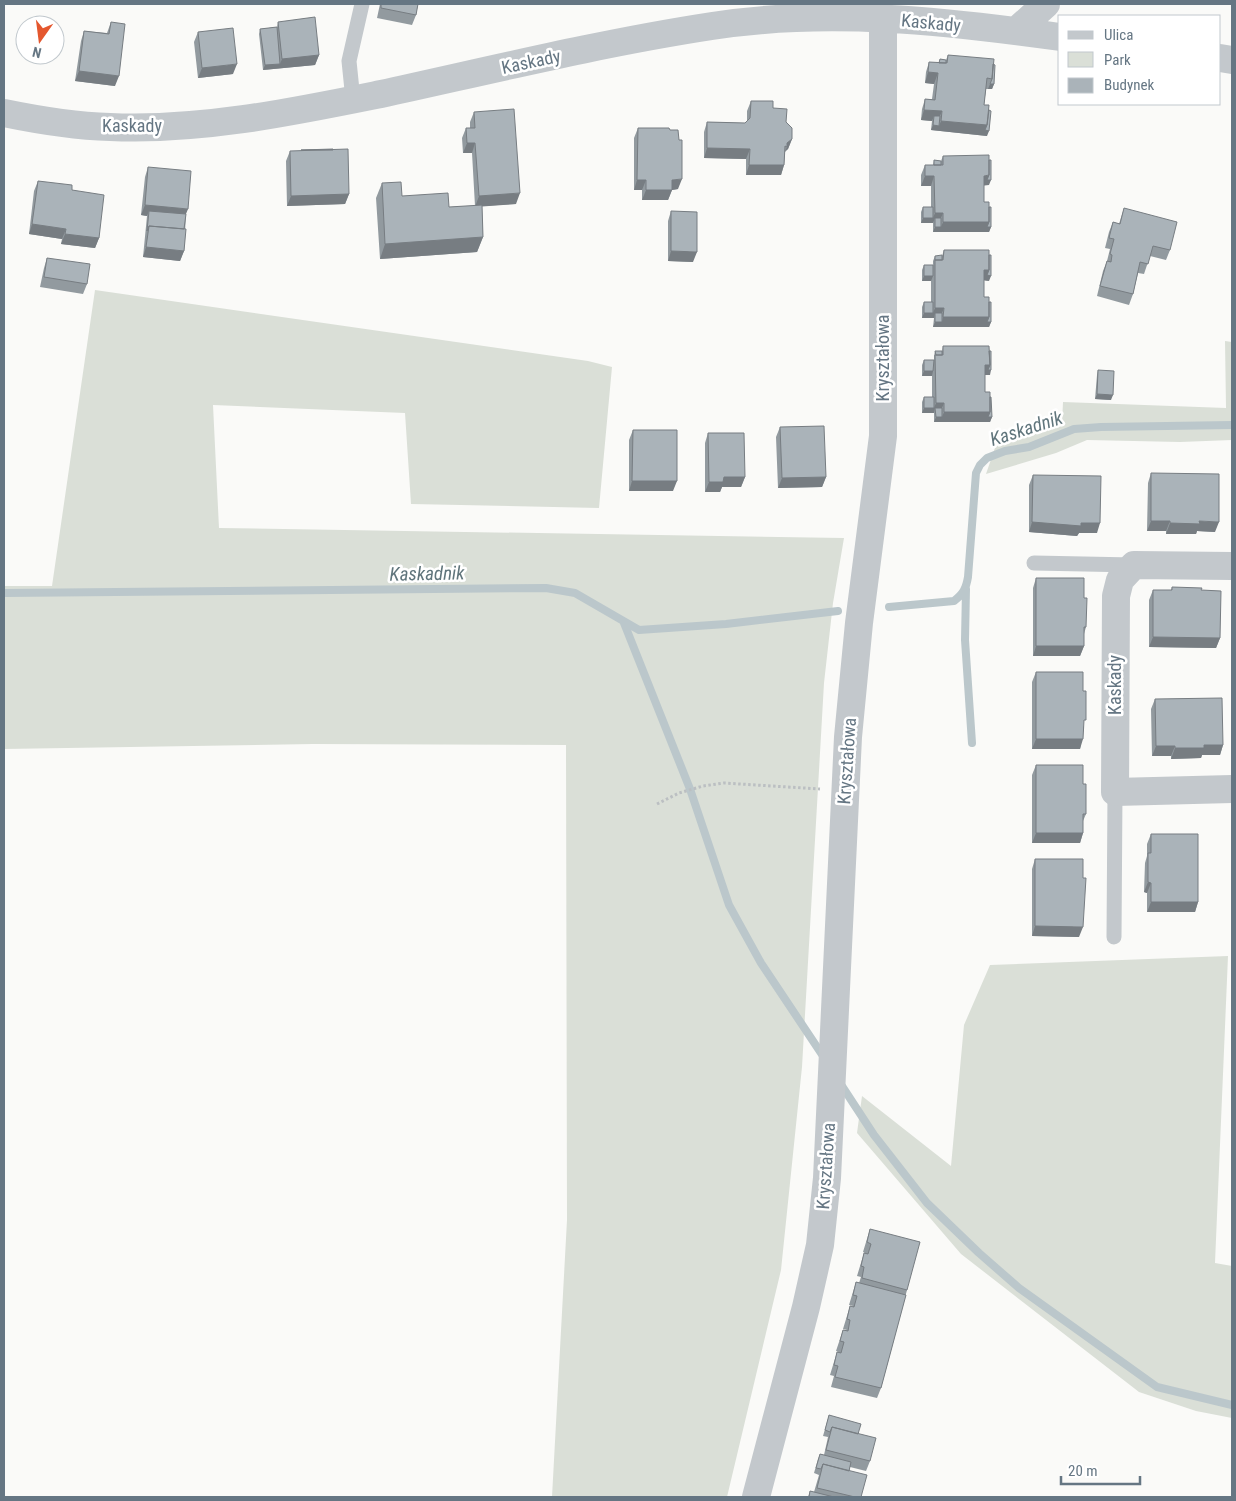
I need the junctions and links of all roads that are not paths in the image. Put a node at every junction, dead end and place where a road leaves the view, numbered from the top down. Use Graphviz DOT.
graph roads {
  1 [pos="362,4"];
  2 [pos="1046,4"];
  3 [pos="776,12"];
  4 [pos="883,19"];
  5 [pos="1016,31"];
  6 [pos="1058,37"];
  7 [pos="352,100"];
  8 [pos="4,113"];
  9 [pos="1034,563"];
  10 [pos="1134,565"];
  11 [pos="1232,566"];
  12 [pos="1232,789"];
  13 [pos="1115,792"];
  14 [pos="1114,937"];
  15 [pos="756,1497"];
  1 -- 7 [label="lane"];
  2 -- 5 [label="street"];
  3 -- 4 [label="street, Kaskady"];
  3 -- 7 [label="street, Kaskady"];
  4 -- 5 [label="street, Kaskady"];
  4 -- 15 [label="street, Kryształowa"];
  5 -- 6 [label="street, Kaskady"];
  7 -- 8 [label="street, Kaskady"];
  9 -- 10 [label="lane"];
  10 -- 11 [label="street"];
  10 -- 13 [label="street, Kaskady"];
  12 -- 13 [label="street"];
  13 -- 14 [label="lane"];
}
